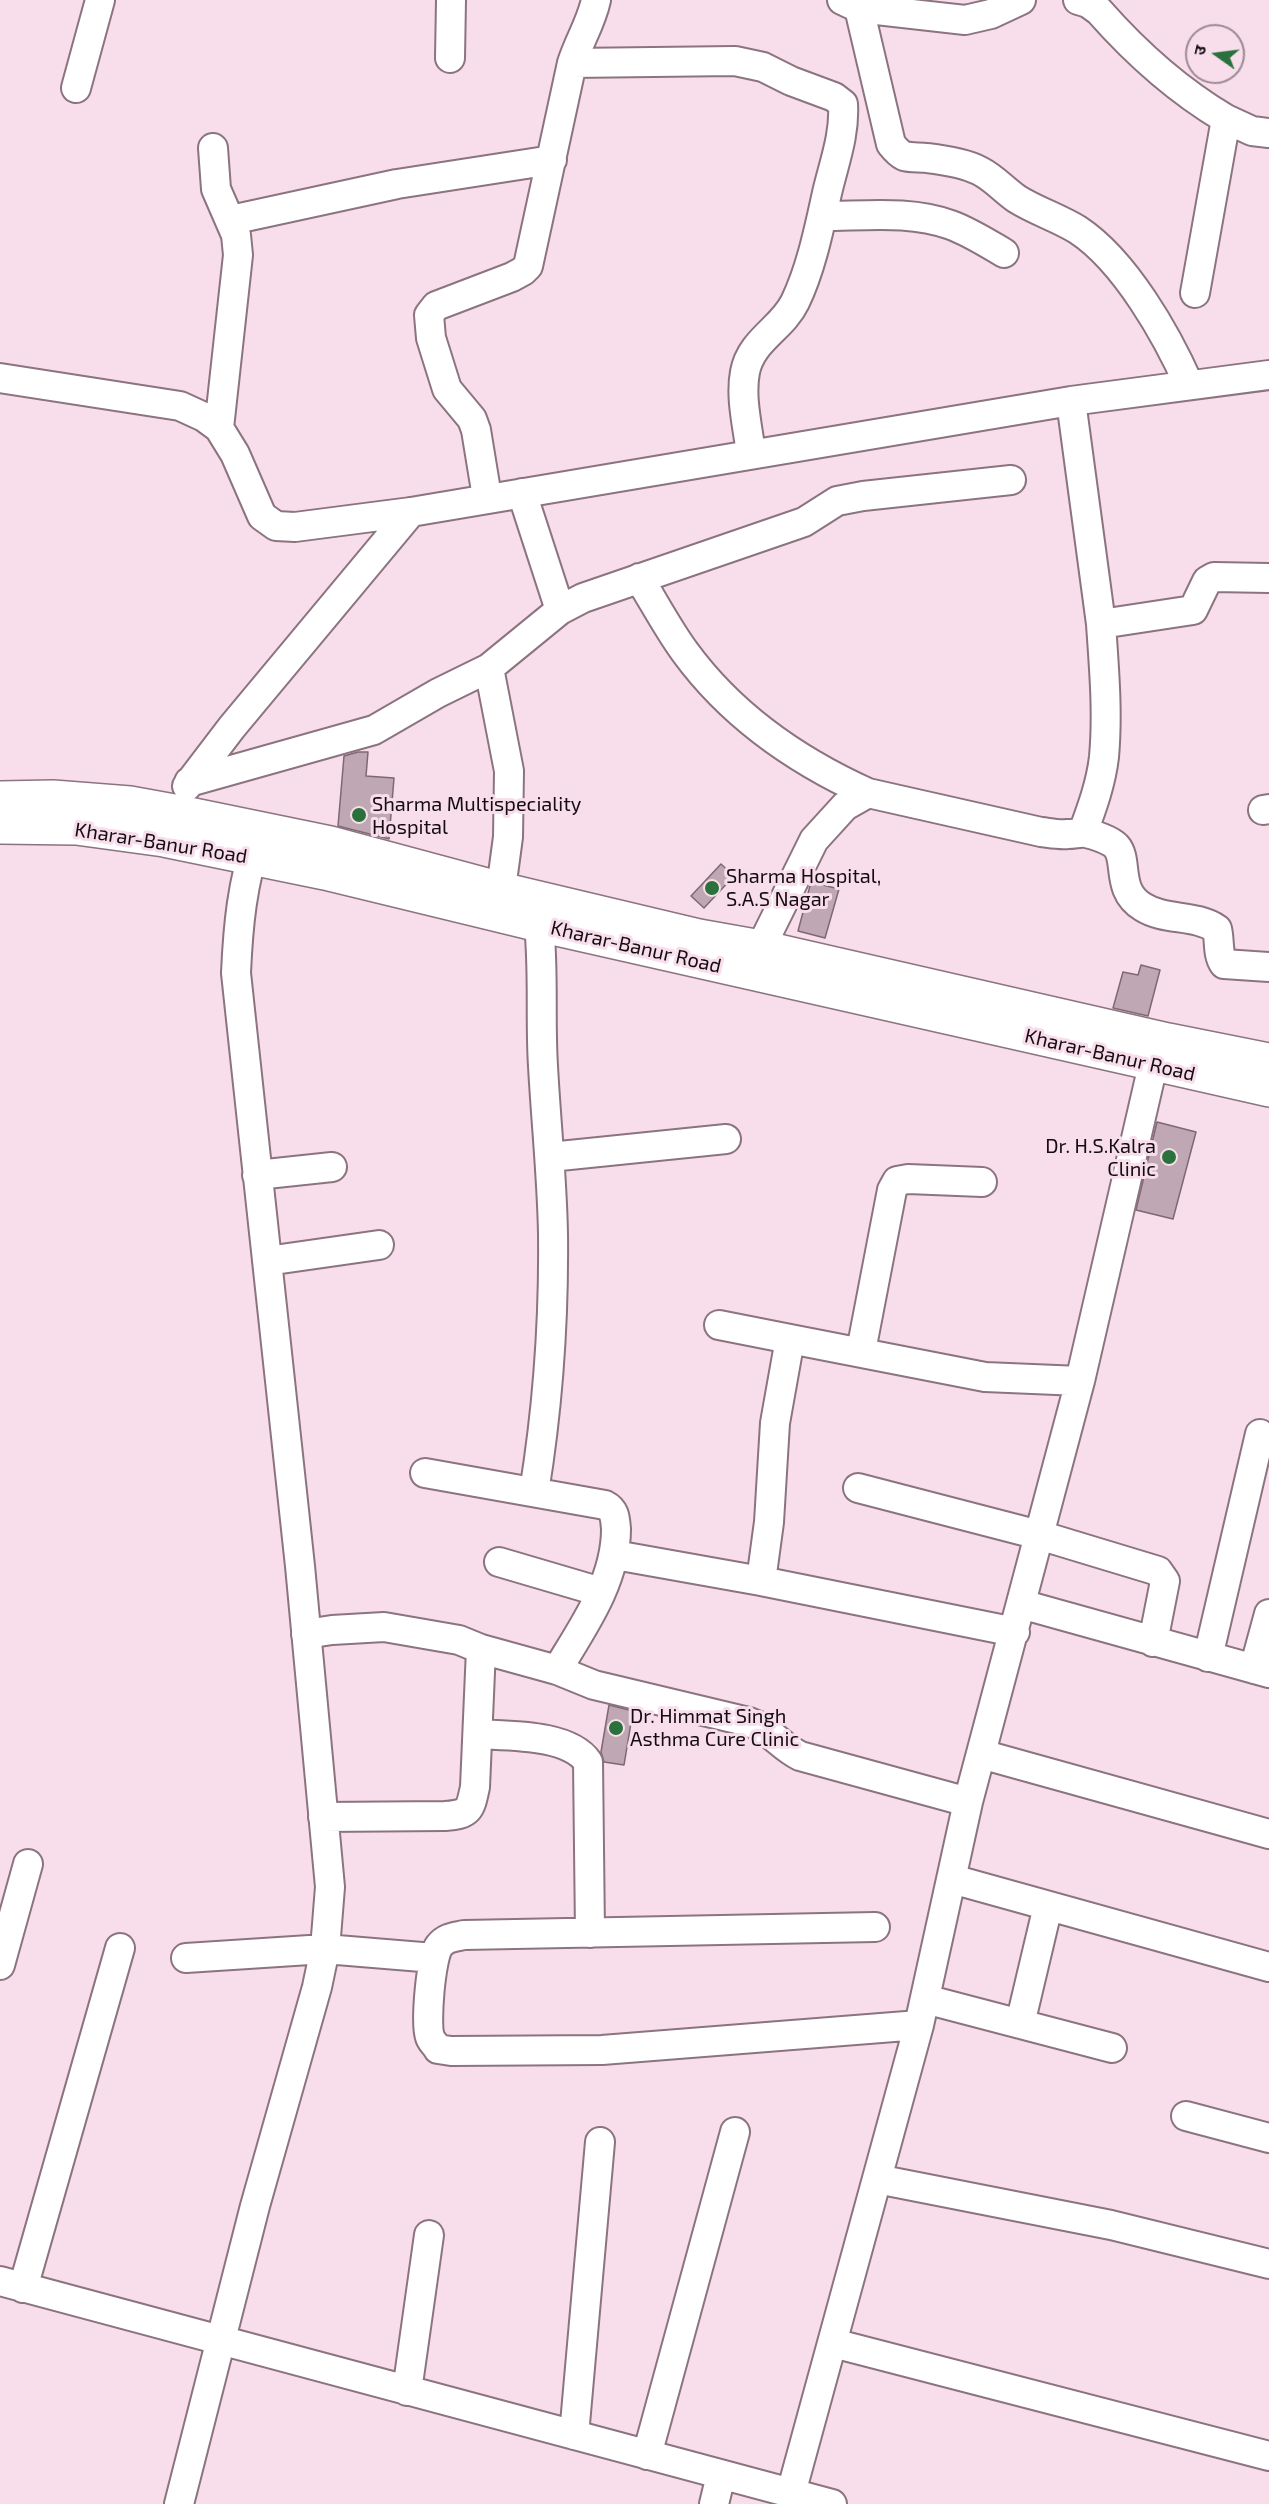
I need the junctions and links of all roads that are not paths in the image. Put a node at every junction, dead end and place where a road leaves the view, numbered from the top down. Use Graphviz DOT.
graph roads {
  1 [pos="100,0"];
  2 [pos="450,0"];
  3 [pos="596,0"];
  4 [pos="1022,0"];
  5 [pos="1078,0"];
  6 [pos="850,4"];
  7 [pos="450,58"];
  8 [pos="573,63"];
  9 [pos="76,88"];
  10 [pos="880,99"];
  11 [pos="843,104"];
  12 [pos="1226,119"];
  13 [pos="1269,133"];
  14 [pos="213,148"];
  15 [pos="552,160"];
  16 [pos="823,216"];
  17 [pos="231,220"];
  18 [pos="1004,253"];
  19 [pos="1195,293"];
  20 [pos="1269,375"];
  21 [pos="0,378"];
  22 [pos="1189,386"];
  23 [pos="1071,401"];
  24 [pos="219,428"];
  25 [pos="751,454"];
  26 [pos="1011,480"];
  27 [pos="522,493"];
  28 [pos="488,497"];
  29 [pos="411,512"];
  30 [pos="639,578"];
  31 [pos="1269,578"];
  32 [pos="560,610"];
  33 [pos="1101,624"];
  34 [pos="489,668"];
  35 [pos="189,782"];
  36 [pos="868,793"];
  37 [pos="0,798"];
  38 [pos="169,826"];
  39 [pos="0,827"];
  40 [pos="1083,832"];
  41 [pos="255,844"];
  42 [pos="501,889"];
  43 [pos="539,925"];
  44 [pos="761,946"];
  45 [pos="1269,967"];
  46 [pos="1269,1060"];
  47 [pos="1153,1065"];
  48 [pos="1269,1090"];
  49 [pos="726,1139"];
  50 [pos="550,1157"];
  51 [pos="332,1167"];
  52 [pos="257,1175"];
  53 [pos="982,1182"];
  54 [pos="379,1245"];
  55 [pos="267,1261"];
  56 [pos="719,1325"];
  57 [pos="790,1339"];
  58 [pos="861,1351"];
  59 [pos="1080,1381"];
  60 [pos="1260,1434"];
  61 [pos="425,1473"];
  62 [pos="858,1488"];
  63 [pos="534,1492"];
  64 [pos="1039,1535"];
  65 [pos="615,1555"];
  66 [pos="499,1562"];
  67 [pos="761,1581"];
  68 [pos="601,1592"];
  69 [pos="1021,1605"];
  70 [pos="1269,1614"];
  71 [pos="1015,1632"];
  72 [pos="306,1634"];
  73 [pos="1152,1642"];
  74 [pos="481,1649"];
  75 [pos="1208,1657"];
  76 [pos="557,1670"];
  77 [pos="1262,1671"];
  78 [pos="478,1734"];
  79 [pos="981,1754"];
  80 [pos="969,1802"];
  81 [pos="323,1817"];
  82 [pos="1269,1834"];
  83 [pos="28,1864"];
  84 [pos="952,1879"];
  85 [pos="1048,1906"];
  86 [pos="875,1928"];
  87 [pos="590,1933"];
  88 [pos="120,1948"];
  89 [pos="325,1949"];
  90 [pos="186,1958"];
  91 [pos="434,1958"];
  92 [pos="0,1965"];
  93 [pos="1269,1967"];
  94 [pos="922,2012"];
  95 [pos="1020,2024"];
  96 [pos="1112,2048"];
  97 [pos="1186,2116"];
  98 [pos="735,2132"];
  99 [pos="1269,2138"];
  100 [pos="600,2142"];
  101 [pos="877,2179"];
  102 [pos="429,2235"];
  103 [pos="1269,2264"];
  104 [pos="12,2284"];
  105 [pos="220,2339"];
  106 [pos="833,2343"];
  107 [pos="407,2391"];
  108 [pos="574,2435"];
  109 [pos="647,2455"];
  110 [pos="1269,2456"];
  111 [pos="721,2475"];
  112 [pos="791,2493"];
  113 [pos="179,2504"];
  114 [pos="714,2504"];
  115 [pos="832,2504"];
  1 -- 9 [label="street"];
  2 -- 7 [label="street"];
  3 -- 8 [label="street"];
  4 -- 6 [label="street"];
  5 -- 12 [label="street"];
  6 -- 10 [label="street"];
  8 -- 11 [label="street"];
  8 -- 15 [label="street"];
  10 -- 11 [label="street"];
  10 -- 22 [label="street"];
  11 -- 16 [label="street"];
  12 -- 13 [label="street"];
  12 -- 19 [label="street"];
  14 -- 17 [label="street"];
  15 -- 17 [label="street"];
  15 -- 28 [label="street"];
  16 -- 18 [label="street"];
  16 -- 25 [label="street"];
  17 -- 24 [label="street"];
  20 -- 22 [label="street"];
  21 -- 24 [label="street"];
  22 -- 23 [label="street"];
  23 -- 25 [label="street"];
  23 -- 33 [label="street"];
  24 -- 29 [label="street"];
  25 -- 27 [label="street"];
  26 -- 30 [label="street"];
  27 -- 28 [label="street"];
  27 -- 32 [label="street"];
  28 -- 29 [label="street"];
  29 -- 35 [label="street"];
  30 -- 32 [label="street"];
  30 -- 36 [label="street"];
  31 -- 33 [label="street"];
  32 -- 34 [label="street"];
  33 -- 40 [label="street"];
  34 -- 35 [label="street"];
  34 -- 42 [label="street"];
  35 -- 38 [label="street"];
  36 -- 40 [label="street"];
  36 -- 44 [label="street"];
  37 -- 38 [label="highway"];
  38 -- 39 [label="highway, Kharar-Banur Road"];
  38 -- 41 [label="highway, Kharar-Banur Road"];
  40 -- 45 [label="street"];
  41 -- 42 [label="highway"];
  41 -- 43 [label="highway, Kharar-Banur Road"];
  41 -- 52 [label="street"];
  42 -- 44 [label="highway"];
  43 -- 47 [label="highway, Kharar-Banur Road"];
  43 -- 50 [label="street"];
  44 -- 46 [label="highway"];
  47 -- 48 [label="highway, Kharar-Banur Road"];
  47 -- 59 [label="street"];
  49 -- 50 [label="street"];
  50 -- 63 [label="street"];
  51 -- 52 [label="street"];
  52 -- 55 [label="street"];
  53 -- 58 [label="street"];
  54 -- 55 [label="street"];
  55 -- 72 [label="street"];
  56 -- 57 [label="street"];
  57 -- 58 [label="street"];
  57 -- 67 [label="street"];
  58 -- 59 [label="street"];
  59 -- 64 [label="street"];
  60 -- 75 [label="street"];
  61 -- 63 [label="street"];
  62 -- 64 [label="street"];
  63 -- 65 [label="street"];
  64 -- 69 [label="street"];
  64 -- 73 [label="street"];
  65 -- 67 [label="street"];
  65 -- 68 [label="street"];
  66 -- 68 [label="street"];
  67 -- 71 [label="street"];
  68 -- 76 [label="street"];
  69 -- 71 [label="street"];
  69 -- 73 [label="street"];
  70 -- 77 [label="street"];
  71 -- 79 [label="street"];
  72 -- 74 [label="street"];
  72 -- 81 [label="street"];
  73 -- 75 [label="street"];
  74 -- 76 [label="street"];
  74 -- 78 [label="street"];
  75 -- 77 [label="street"];
  76 -- 80 [label="street"];
  78 -- 81 [label="street"];
  78 -- 87 [label="street"];
  79 -- 80 [label="street"];
  79 -- 82 [label="street"];
  80 -- 84 [label="street"];
  81 -- 89 [label="street"];
  83 -- 92 [label="street"];
  84 -- 85 [label="street"];
  84 -- 94 [label="street"];
  85 -- 93 [label="street"];
  85 -- 95 [label="street"];
  86 -- 87 [label="street"];
  87 -- 91 [label="street"];
  88 -- 104 [label="street"];
  89 -- 90 [label="street"];
  89 -- 91 [label="street"];
  89 -- 105 [label="street"];
  91 -- 94 [label="street"];
  94 -- 95 [label="street"];
  94 -- 101 [label="street"];
  95 -- 96 [label="street"];
  97 -- 99 [label="street"];
  98 -- 109 [label="street"];
  100 -- 108 [label="street"];
  101 -- 103 [label="street"];
  101 -- 106 [label="street"];
  102 -- 107 [label="street"];
  104 -- 105 [label="street"];
  105 -- 107 [label="street"];
  105 -- 113 [label="street"];
  106 -- 110 [label="street"];
  106 -- 112 [label="street"];
  107 -- 108 [label="street"];
  108 -- 109 [label="street"];
  109 -- 111 [label="street"];
  111 -- 112 [label="street"];
  111 -- 114 [label="street"];
  112 -- 115 [label="street"];
}
